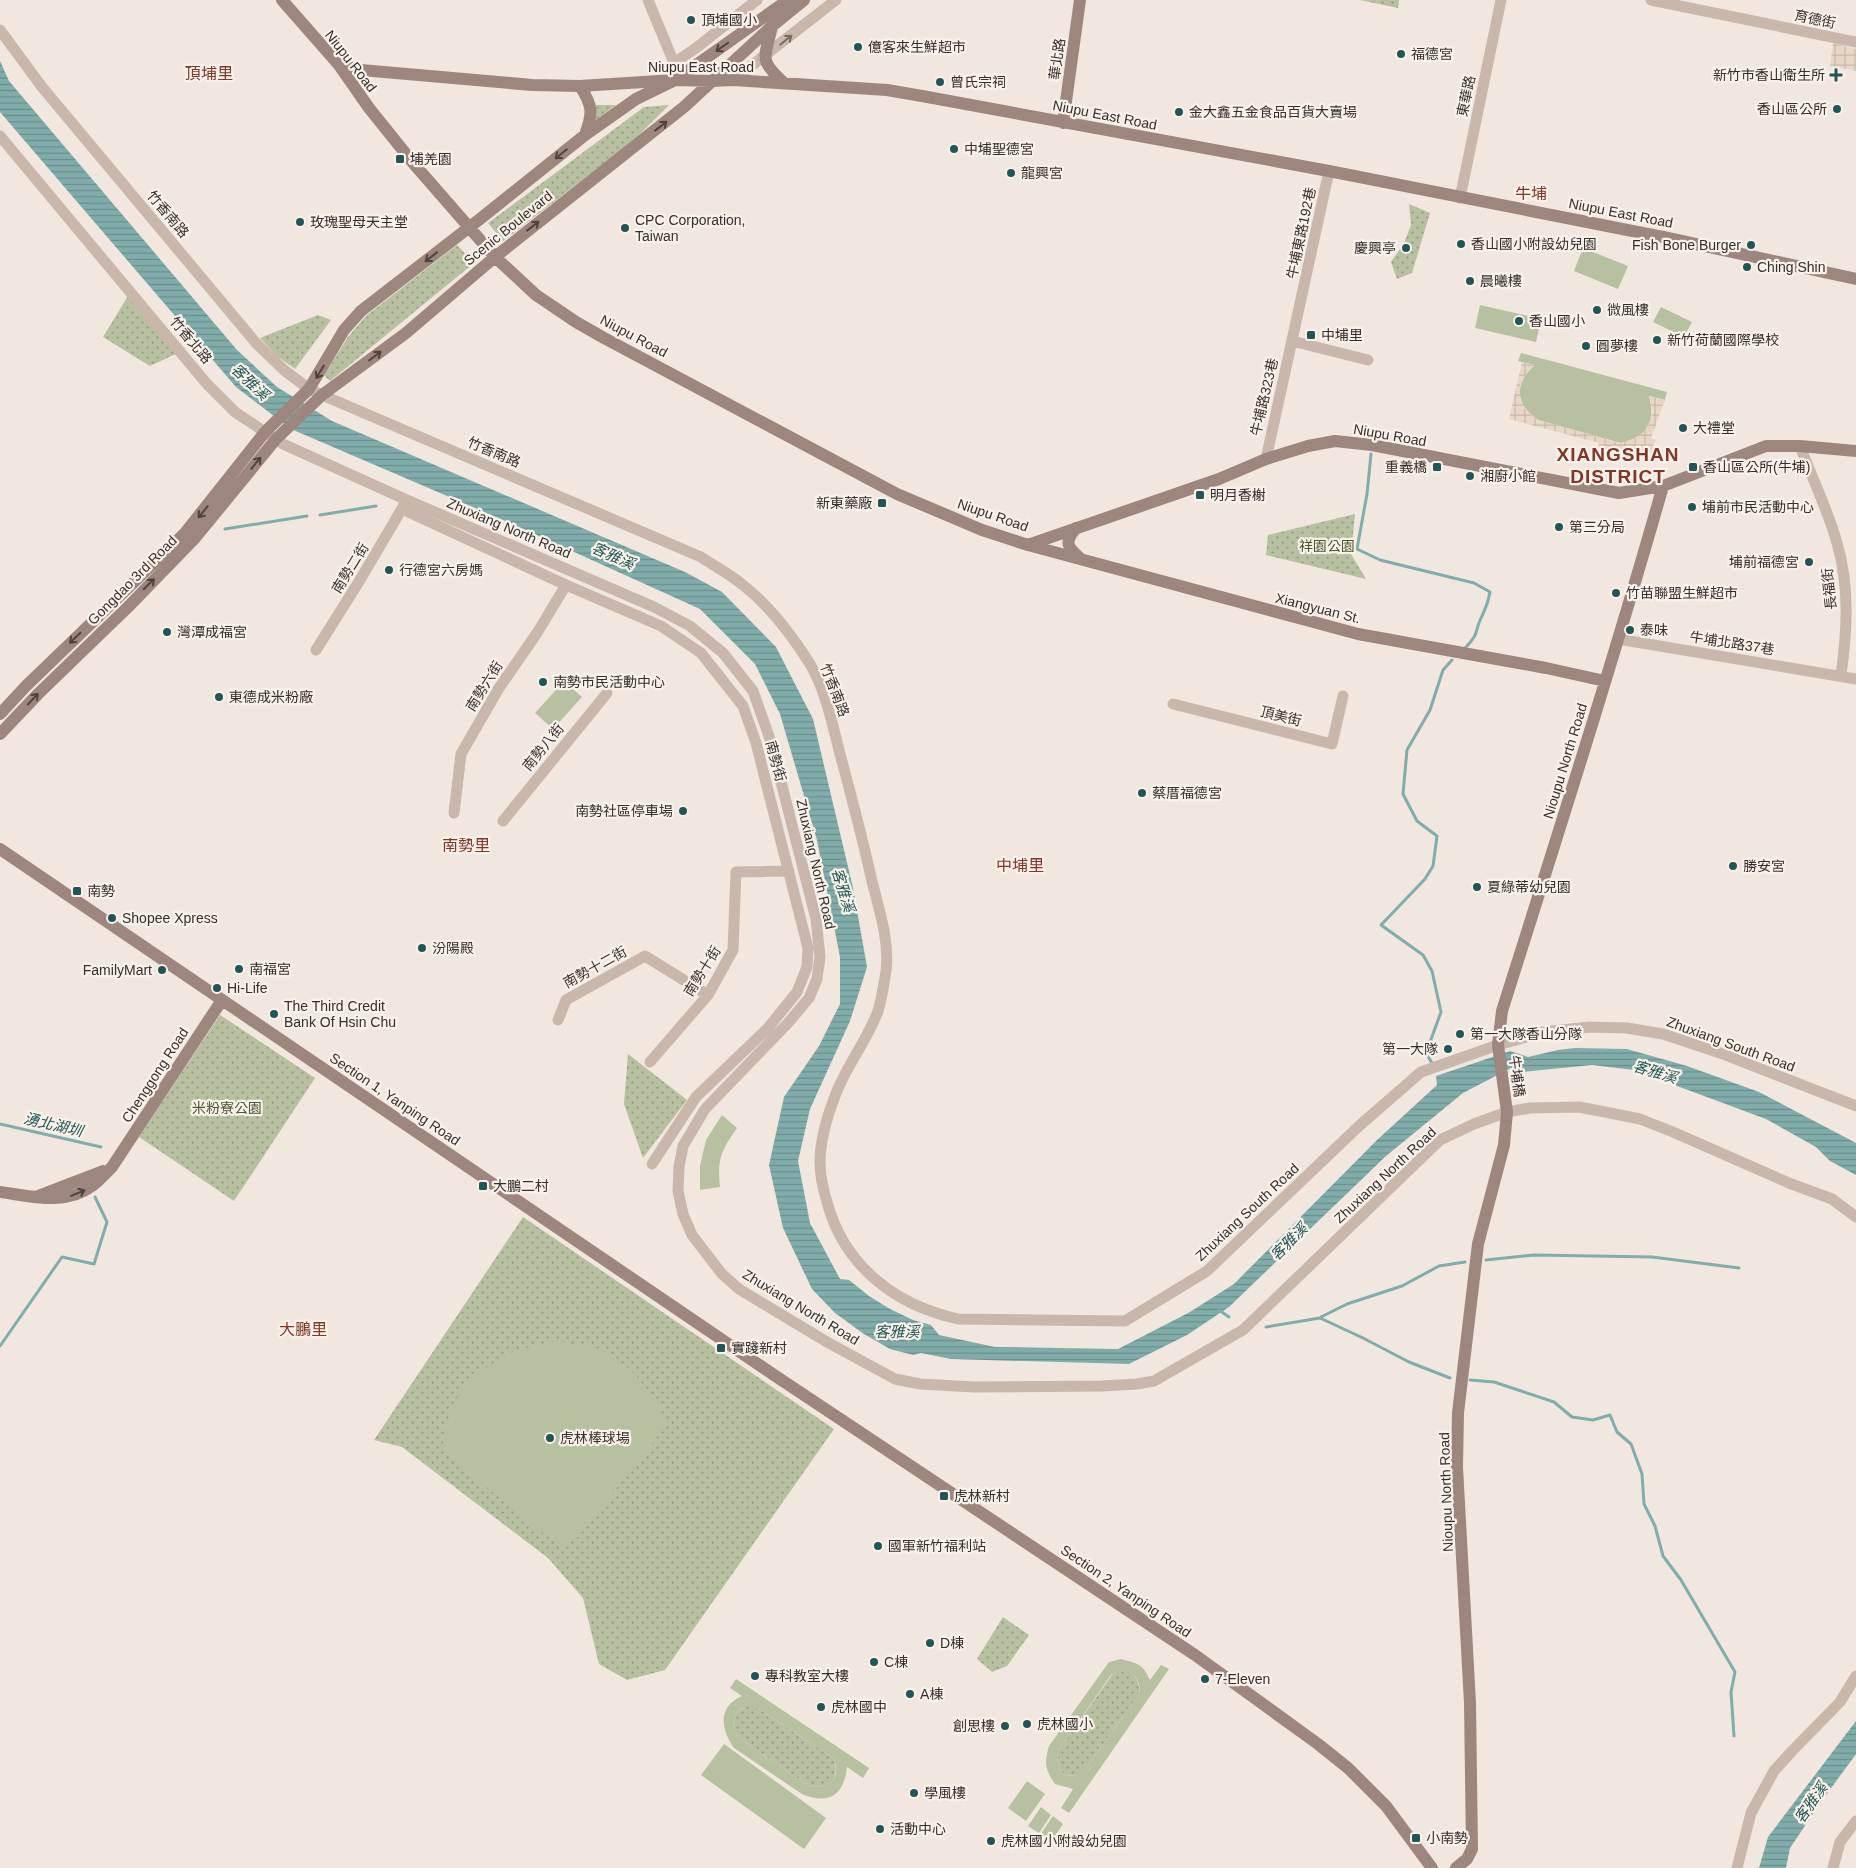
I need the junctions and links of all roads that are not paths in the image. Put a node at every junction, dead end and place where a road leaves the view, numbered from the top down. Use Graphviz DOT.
graph roads {
  1 [pos="282,0"];
  2 [pos="648,0"];
  3 [pos="757,0"];
  4 [pos="788,0"];
  5 [pos="804,0"];
  6 [pos="836,0"];
  7 [pos="1080,0"];
  8 [pos="1501,0"];
  9 [pos="1651,0"];
  10 [pos="776,18"];
  11 [pos="0,30"];
  12 [pos="1856,42"];
  13 [pos="766,56"];
  14 [pos="674,63"];
  15 [pos="338,64"];
  16 [pos="675,80"];
  17 [pos="734,80"];
  18 [pos="712,81"];
  19 [pos="784,83"];
  20 [pos="580,86"];
  21 [pos="1063,123"];
  22 [pos="585,135"];
  23 [pos="0,136"];
  24 [pos="1330,171"];
  25 [pos="1460,198"];
  26 [pos="470,227"];
  27 [pos="495,257"];
  28 [pos="1856,279"];
  29 [pos="1301,300"];
  30 [pos="1292,341"];
  31 [pos="1368,360"];
  32 [pos="309,389"];
  33 [pos="322,395"];
  34 [pos="270,435"];
  35 [pos="1800,446"];
  36 [pos="1856,451"];
  37 [pos="1266,460"];
  38 [pos="1663,486"];
  39 [pos="406,503"];
  40 [pos="1076,528"];
  41 [pos="1028,544"];
  42 [pos="1080,558"];
  43 [pos="566,585"];
  44 [pos="1618,639"];
  45 [pos="316,650"];
  46 [pos="1841,676"];
  47 [pos="1856,679"];
  48 [pos="1605,680"];
  49 [pos="608,693"];
  50 [pos="1343,696"];
  51 [pos="1174,704"];
  52 [pos="0,714"];
  53 [pos="0,734"];
  54 [pos="454,813"];
  55 [pos="503,821"];
  56 [pos="0,849"];
  57 [pos="789,871"];
  58 [pos="708,995"];
  59 [pos="222,1000"];
  60 [pos="558,1020"];
  61 [pos="1498,1045"];
  62 [pos="650,1062"];
  63 [pos="1856,1106"];
  64 [pos="1508,1112"];
  65 [pos="652,1164"];
  66 [pos="0,1192"];
  67 [pos="1856,1217"];
  68 [pos="774,1375"];
  69 [pos="1856,1676"];
  70 [pos="1856,1821"];
  71 [pos="1432,1868"];
  72 [pos="1456,1868"];
  73 [pos="1737,1868"];
  74 [pos="1833,1868"];
  1 -- 15 [label="street, Niupu Road"];
  2 -- 14 [label="street"];
  3 -- 14 [label="street"];
  4 -- 10 [label="street"];
  5 -- 10 [label="street"];
  13 -- 6 [label="street, one-way"];
  7 -- 21 [label="street, 華北路"];
  8 -- 25 [label="street, 東華路"];
  9 -- 12 [label="street, 育德街"];
  10 -- 13 [label="street"];
  10 -- 16 [label="street, Scenic Boulevard, one-way"];
  10 -- 18 [label="street, Scenic Boulevard"];
  11 -- 32 [label="street, 竹香南路"];
  13 -- 17 [label="street"];
  13 -- 19 [label="street"];
  14 -- 16 [label="street"];
  15 -- 20 [label="street, Niupu East Road"];
  15 -- 26 [label="street, Niupu Road"];
  16 -- 18 [label="street, Niupu East Road"];
  16 -- 20 [label="street, Niupu East Road"];
  16 -- 22 [label="street, Scenic Boulevard"];
  17 -- 18 [label="street, Niupu East Road"];
  17 -- 19 [label="street, Niupu East Road"];
  27 -- 18 [label="street, Scenic Boulevard, one-way"];
  19 -- 21 [label="street, Niupu East Road"];
  20 -- 22 [label="street"];
  21 -- 24 [label="street, Niupu East Road"];
  22 -- 26 [label="street, Scenic Boulevard, one-way"];
  23 -- 34 [label="street, 竹香北路"];
  24 -- 25 [label="street, Niupu East Road"];
  24 -- 29 [label="street, 牛埔東路192巷"];
  25 -- 28 [label="street, Niupu East Road"];
  26 -- 27 [label="street, Niupu Road"];
  26 -- 32 [label="street, Scenic Boulevard, one-way"];
  33 -- 27 [label="street, Scenic Boulevard, one-way"];
  27 -- 41 [label="street, Niupu Road"];
  29 -- 30 [label="street, 牛埔路323巷"];
  30 -- 31 [label="street"];
  30 -- 37 [label="street, 牛埔路323巷"];
  32 -- 33 [label="street, 竹香南路"];
  32 -- 34 [label="street, Scenic Boulevard"];
  33 -- 34 [label="street, Scenic Boulevard"];
  33 -- 61 [label="street, Zhuxiang South Road"];
  34 -- 39 [label="street, 竹香北路"];
  34 -- 52 [label="street, Gongdao 3rd Road, one-way"];
  53 -- 34 [label="street, Gongdao 3rd Road, one-way"];
  35 -- 36 [label="street, Niupu Road"];
  35 -- 38 [label="street, Niupu Road"];
  35 -- 46 [label="street, 長福街"];
  37 -- 38 [label="street, Niupu Road"];
  37 -- 40 [label="street, Niupu Road"];
  38 -- 44 [label="street, Nioupu North Road"];
  39 -- 43 [label="street, 南勢街"];
  39 -- 45 [label="street, 南勢二街"];
  39 -- 64 [label="street, Zhuxiang North Road"];
  40 -- 41 [label="street, Niupu Road"];
  40 -- 42 [label="street"];
  41 -- 42 [label="street, Xiangyuan St."];
  42 -- 48 [label="street, Xiangyuan St."];
  43 -- 54 [label="street, 南勢六街"];
  43 -- 57 [label="street, 南勢街"];
  44 -- 46 [label="street, 牛埔北路37巷"];
  44 -- 48 [label="street, Nioupu North Road"];
  46 -- 47 [label="street, 牛埔北路37巷"];
  48 -- 61 [label="street, Nioupu North Road"];
  49 -- 55 [label="street, 南勢八街"];
  50 -- 51 [label="street, 頂美街"];
  56 -- 59 [label="street, Section 1, Yanping Road"];
  57 -- 58 [label="street, 南勢十街"];
  57 -- 65 [label="street, 南勢街"];
  58 -- 60 [label="street, 南勢十二街"];
  58 -- 62 [label="street, 南勢十街"];
  59 -- 66 [label="street, Chenggong Road"];
  59 -- 68 [label="street, Section 1, Yanping Road"];
  61 -- 63 [label="street, Zhuxiang South Road"];
  61 -- 64 [label="street, 牛埔橋"];
  64 -- 67 [label="street, Zhuxiang North Road"];
  64 -- 72 [label="street, Nioupu North Road"];
  68 -- 71 [label="street, Section 2, Yanping Road"];
  69 -- 73 [label="street"];
  70 -- 74 [label="street"];
}
